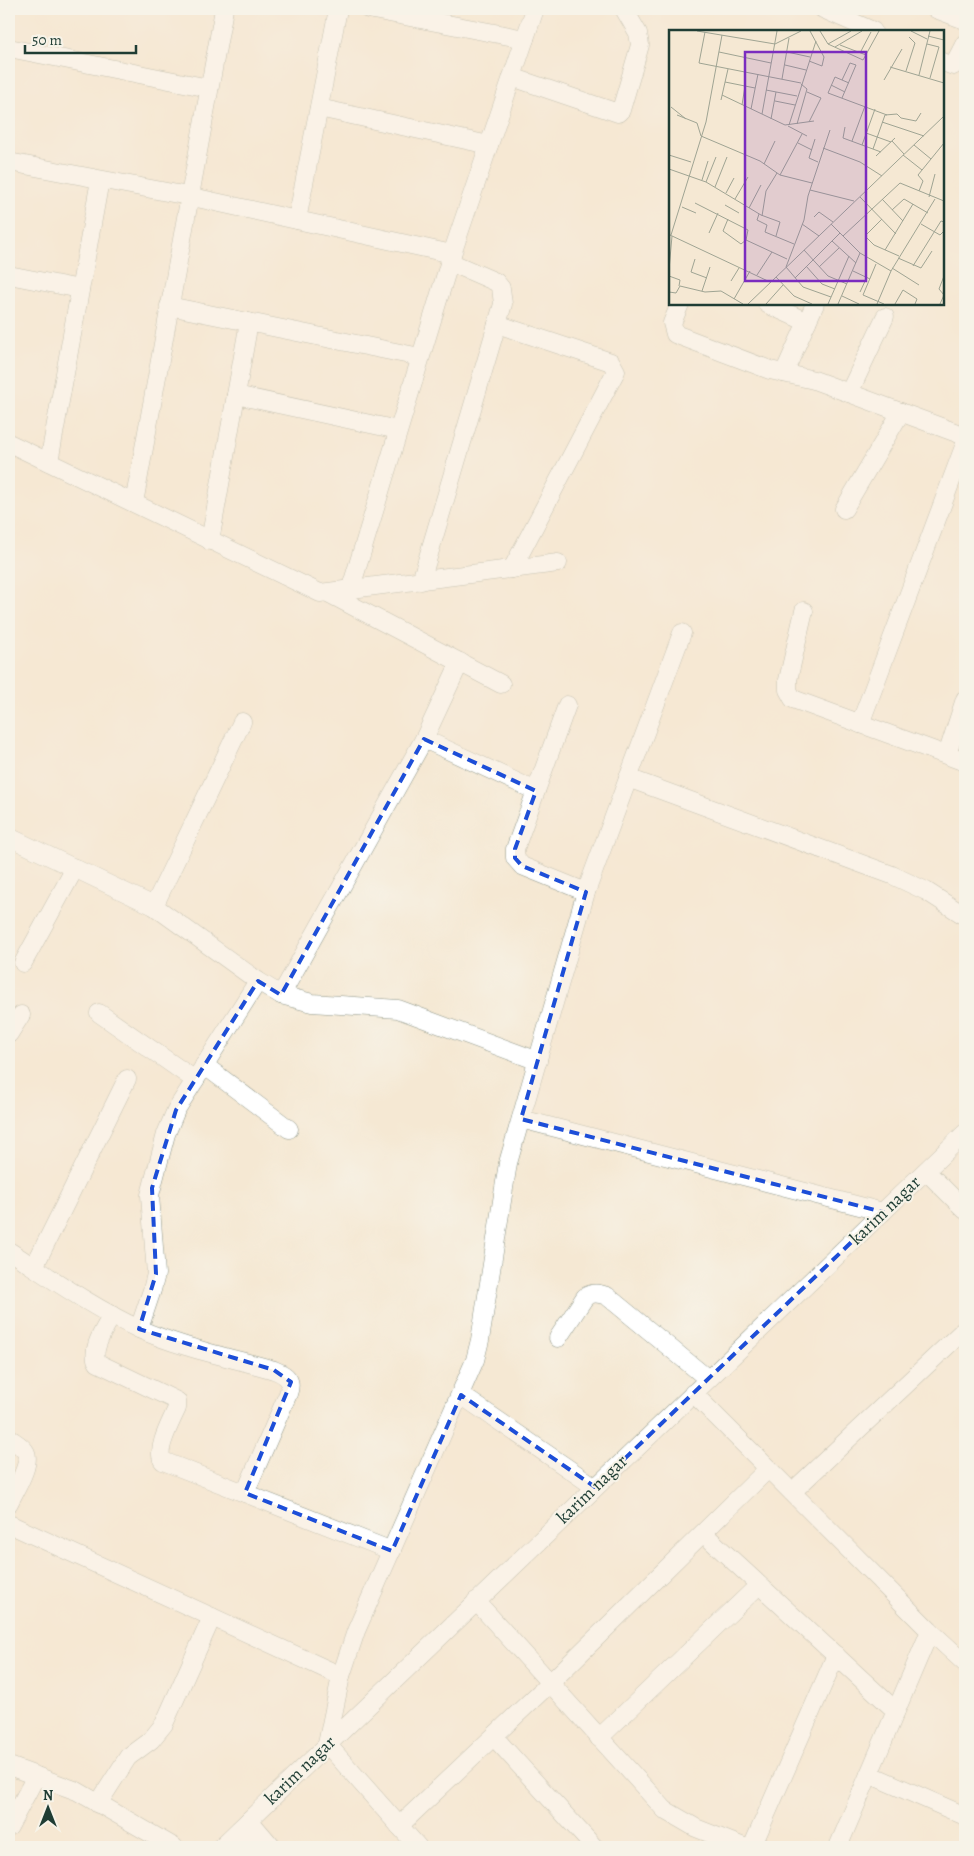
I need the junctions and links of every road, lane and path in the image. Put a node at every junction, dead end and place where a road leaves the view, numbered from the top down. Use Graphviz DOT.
graph roads {
  1 [pos="224,9"];
  2 [pos="338,9"];
  3 [pos="368,9"];
  4 [pos="535,9"];
  5 [pos="624,9"];
  6 [pos="823,9"];
  7 [pos="936,9"];
  8 [pos="965,20"];
  9 [pos="872,30"];
  10 [pos="525,39"];
  11 [pos="965,43"];
  12 [pos="9,48"];
  13 [pos="944,62"];
  14 [pos="512,77"];
  15 [pos="209,88"];
  16 [pos="319,108"];
  17 [pos="489,145"];
  18 [pos="9,162"];
  19 [pos="100,180"];
  20 [pos="188,196"];
  21 [pos="297,220"];
  22 [pos="451,258"];
  23 [pos="9,276"];
  24 [pos="80,289"];
  25 [pos="680,305"];
  26 [pos="769,305"];
  27 [pos="815,305"];
  28 [pos="169,306"];
  29 [pos="885,317"];
  30 [pos="249,322"];
  31 [pos="807,322"];
  32 [pos="497,324"];
  33 [pos="420,357"];
  34 [pos="784,373"];
  35 [pos="849,393"];
  36 [pos="236,395"];
  37 [pos="901,412"];
  38 [pos="398,430"];
  39 [pos="965,436"];
  40 [pos="9,443"];
  41 [pos="965,444"];
  42 [pos="49,462"];
  43 [pos="134,503"];
  44 [pos="844,509"];
  45 [pos="210,541"];
  46 [pos="558,562"];
  47 [pos="512,569"];
  48 [pos="421,582"];
  49 [pos="350,591"];
  50 [pos="330,594"];
  51 [pos="804,611"];
  52 [pos="682,633"];
  53 [pos="460,662"];
  54 [pos="500,684"];
  55 [pos="965,699"];
  56 [pos="567,705"];
  57 [pos="242,722"];
  58 [pos="860,724"];
  59 [pos="424,739"];
  60 [pos="947,755"];
  61 [pos="965,762"];
  62 [pos="628,778"];
  63 [pos="536,791"];
  64 [pos="9,837"];
  65 [pos="75,868"];
  66 [pos="586,892"];
  67 [pos="154,906"];
  68 [pos="965,916"];
  69 [pos="24,963"];
  70 [pos="258,982"];
  71 [pos="281,995"];
  72 [pos="99,1013"];
  73 [pos="21,1014"];
  74 [pos="9,1034"];
  75 [pos="538,1061"];
  76 [pos="204,1065"];
  77 [pos="128,1079"];
  78 [pos="195,1080"];
  79 [pos="521,1119"];
  80 [pos="289,1129"];
  81 [pos="965,1133"];
  82 [pos="926,1171"];
  83 [pos="965,1210"];
  84 [pos="883,1212"];
  85 [pos="9,1251"];
  86 [pos="34,1266"];
  87 [pos="112,1315"];
  88 [pos="138,1329"];
  89 [pos="965,1329"];
  90 [pos="558,1338"];
  91 [pos="708,1379"];
  92 [pos="693,1393"];
  93 [pos="461,1395"];
  94 [pos="9,1438"];
  95 [pos="768,1468"];
  96 [pos="595,1487"];
  97 [pos="792,1492"];
  98 [pos="245,1493"];
  99 [pos="9,1504"];
  100 [pos="9,1524"];
  101 [pos="703,1533"];
  102 [pos="392,1551"];
  103 [pos="759,1585"];
  104 [pos="476,1601"];
  105 [pos="212,1617"];
  106 [pos="930,1631"];
  107 [pos="836,1655"];
  108 [pos="965,1663"];
  109 [pos="341,1676"];
  110 [pos="550,1683"];
  111 [pos="896,1711"];
  112 [pos="494,1736"];
  113 [pos="599,1738"];
  114 [pos="327,1744"];
  115 [pos="9,1766"];
  116 [pos="869,1774"];
  117 [pos="36,1776"];
  118 [pos="98,1804"];
  119 [pos="965,1816"];
  120 [pos="244,1825"];
  121 [pos="399,1826"];
  122 [pos="9,1827"];
  123 [pos="174,1847"];
  124 [pos="221,1847"];
  125 [pos="255,1847"];
  126 [pos="272,1847"];
  127 [pos="418,1847"];
  128 [pos="594,1847"];
  129 [pos="744,1847"];
  130 [pos="752,1847"];
  131 [pos="838,1847"];
  1 -- 15 [label="street"];
  2 -- 16 [label="street"];
  3 -- 10 [label="street"];
  4 -- 10 [label="street"];
  5 -- 14 [label="street"];
  6 -- 9 [label="street"];
  7 -- 8 [label="street"];
  10 -- 14 [label="street"];
  11 -- 13 [label="street"];
  12 -- 15 [label="street"];
  14 -- 17 [label="street"];
  15 -- 20 [label="street"];
  16 -- 17 [label="street"];
  16 -- 21 [label="street"];
  17 -- 22 [label="street"];
  18 -- 19 [label="street"];
  19 -- 20 [label="street"];
  19 -- 24 [label="street"];
  20 -- 21 [label="street"];
  20 -- 28 [label="street"];
  21 -- 22 [label="street"];
  22 -- 32 [label="street"];
  22 -- 33 [label="street"];
  23 -- 24 [label="street"];
  24 -- 42 [label="street"];
  25 -- 34 [label="street"];
  26 -- 31 [label="street"];
  27 -- 31 [label="street"];
  28 -- 30 [label="street"];
  28 -- 43 [label="street"];
  29 -- 35 [label="street"];
  30 -- 33 [label="street"];
  30 -- 36 [label="street"];
  31 -- 34 [label="street"];
  32 -- 47 [label="street"];
  32 -- 48 [label="street"];
  33 -- 38 [label="street"];
  34 -- 35 [label="street"];
  35 -- 37 [label="street"];
  36 -- 38 [label="street"];
  36 -- 45 [label="street"];
  37 -- 39 [label="street"];
  37 -- 44 [label="street"];
  38 -- 49 [label="street"];
  40 -- 42 [label="street"];
  41 -- 58 [label="street"];
  42 -- 43 [label="street"];
  43 -- 45 [label="street"];
  45 -- 50 [label="street"];
  46 -- 47 [label="street"];
  47 -- 48 [label="street"];
  48 -- 49 [label="street"];
  49 -- 50 [label="street"];
  50 -- 53 [label="street"];
  51 -- 58 [label="street"];
  52 -- 62 [label="street"];
  53 -- 54 [label="street"];
  53 -- 59 [label="street"];
  55 -- 60 [label="street"];
  56 -- 63 [label="street"];
  57 -- 67 [label="street"];
  58 -- 60 [label="street"];
  59 -- 63 [label="street"];
  59 -- 71 [label="street"];
  60 -- 61 [label="street"];
  62 -- 66 [label="street"];
  62 -- 68 [label="street"];
  63 -- 66 [label="street"];
  64 -- 65 [label="street"];
  65 -- 67 [label="street"];
  65 -- 69 [label="street"];
  66 -- 75 [label="street"];
  67 -- 70 [label="street"];
  70 -- 71 [label="street"];
  70 -- 76 [label="street"];
  71 -- 75 [label="street"];
  72 -- 78 [label="street"];
  73 -- 74 [label="street"];
  75 -- 79 [label="street"];
  76 -- 78 [label="street"];
  76 -- 80 [label="street"];
  77 -- 86 [label="street"];
  78 -- 88 [label="street"];
  79 -- 84 [label="street"];
  79 -- 93 [label="street"];
  81 -- 82 [label="street, karim nagar"];
  82 -- 83 [label="street"];
  82 -- 84 [label="street, karim nagar"];
  84 -- 91 [label="street, karim nagar"];
  85 -- 86 [label="street"];
  86 -- 87 [label="street"];
  87 -- 88 [label="street"];
  87 -- 98 [label="street"];
  88 -- 98 [label="street"];
  89 -- 97 [label="street"];
  90 -- 91 [label="street"];
  91 -- 92 [label="street, karim nagar"];
  92 -- 95 [label="street"];
  92 -- 96 [label="street, karim nagar"];
  93 -- 96 [label="street"];
  93 -- 102 [label="street"];
  94 -- 99 [label="street"];
  95 -- 97 [label="street"];
  95 -- 101 [label="street"];
  96 -- 104 [label="street, karim nagar"];
  97 -- 106 [label="street"];
  98 -- 102 [label="street"];
  100 -- 105 [label="street"];
  101 -- 103 [label="street"];
  101 -- 110 [label="street"];
  102 -- 109 [label="street"];
  103 -- 107 [label="street"];
  103 -- 113 [label="street"];
  104 -- 110 [label="street"];
  104 -- 114 [label="street, karim nagar"];
  105 -- 109 [label="street"];
  105 -- 118 [label="street"];
  106 -- 108 [label="street"];
  106 -- 111 [label="street"];
  107 -- 111 [label="street"];
  107 -- 130 [label="street"];
  109 -- 114 [label="street"];
  110 -- 112 [label="street"];
  110 -- 113 [label="street"];
  111 -- 116 [label="street"];
  112 -- 121 [label="street"];
  112 -- 128 [label="street"];
  113 -- 129 [label="street"];
  114 -- 120 [label="street, karim nagar"];
  114 -- 121 [label="street"];
  115 -- 117 [label="street"];
  116 -- 119 [label="street"];
  116 -- 131 [label="street"];
  117 -- 118 [label="street"];
  117 -- 122 [label="street"];
  118 -- 123 [label="street"];
  120 -- 124 [label="street, karim nagar"];
  120 -- 125 [label="street"];
  120 -- 126 [label="street"];
  121 -- 127 [label="street"];
}
